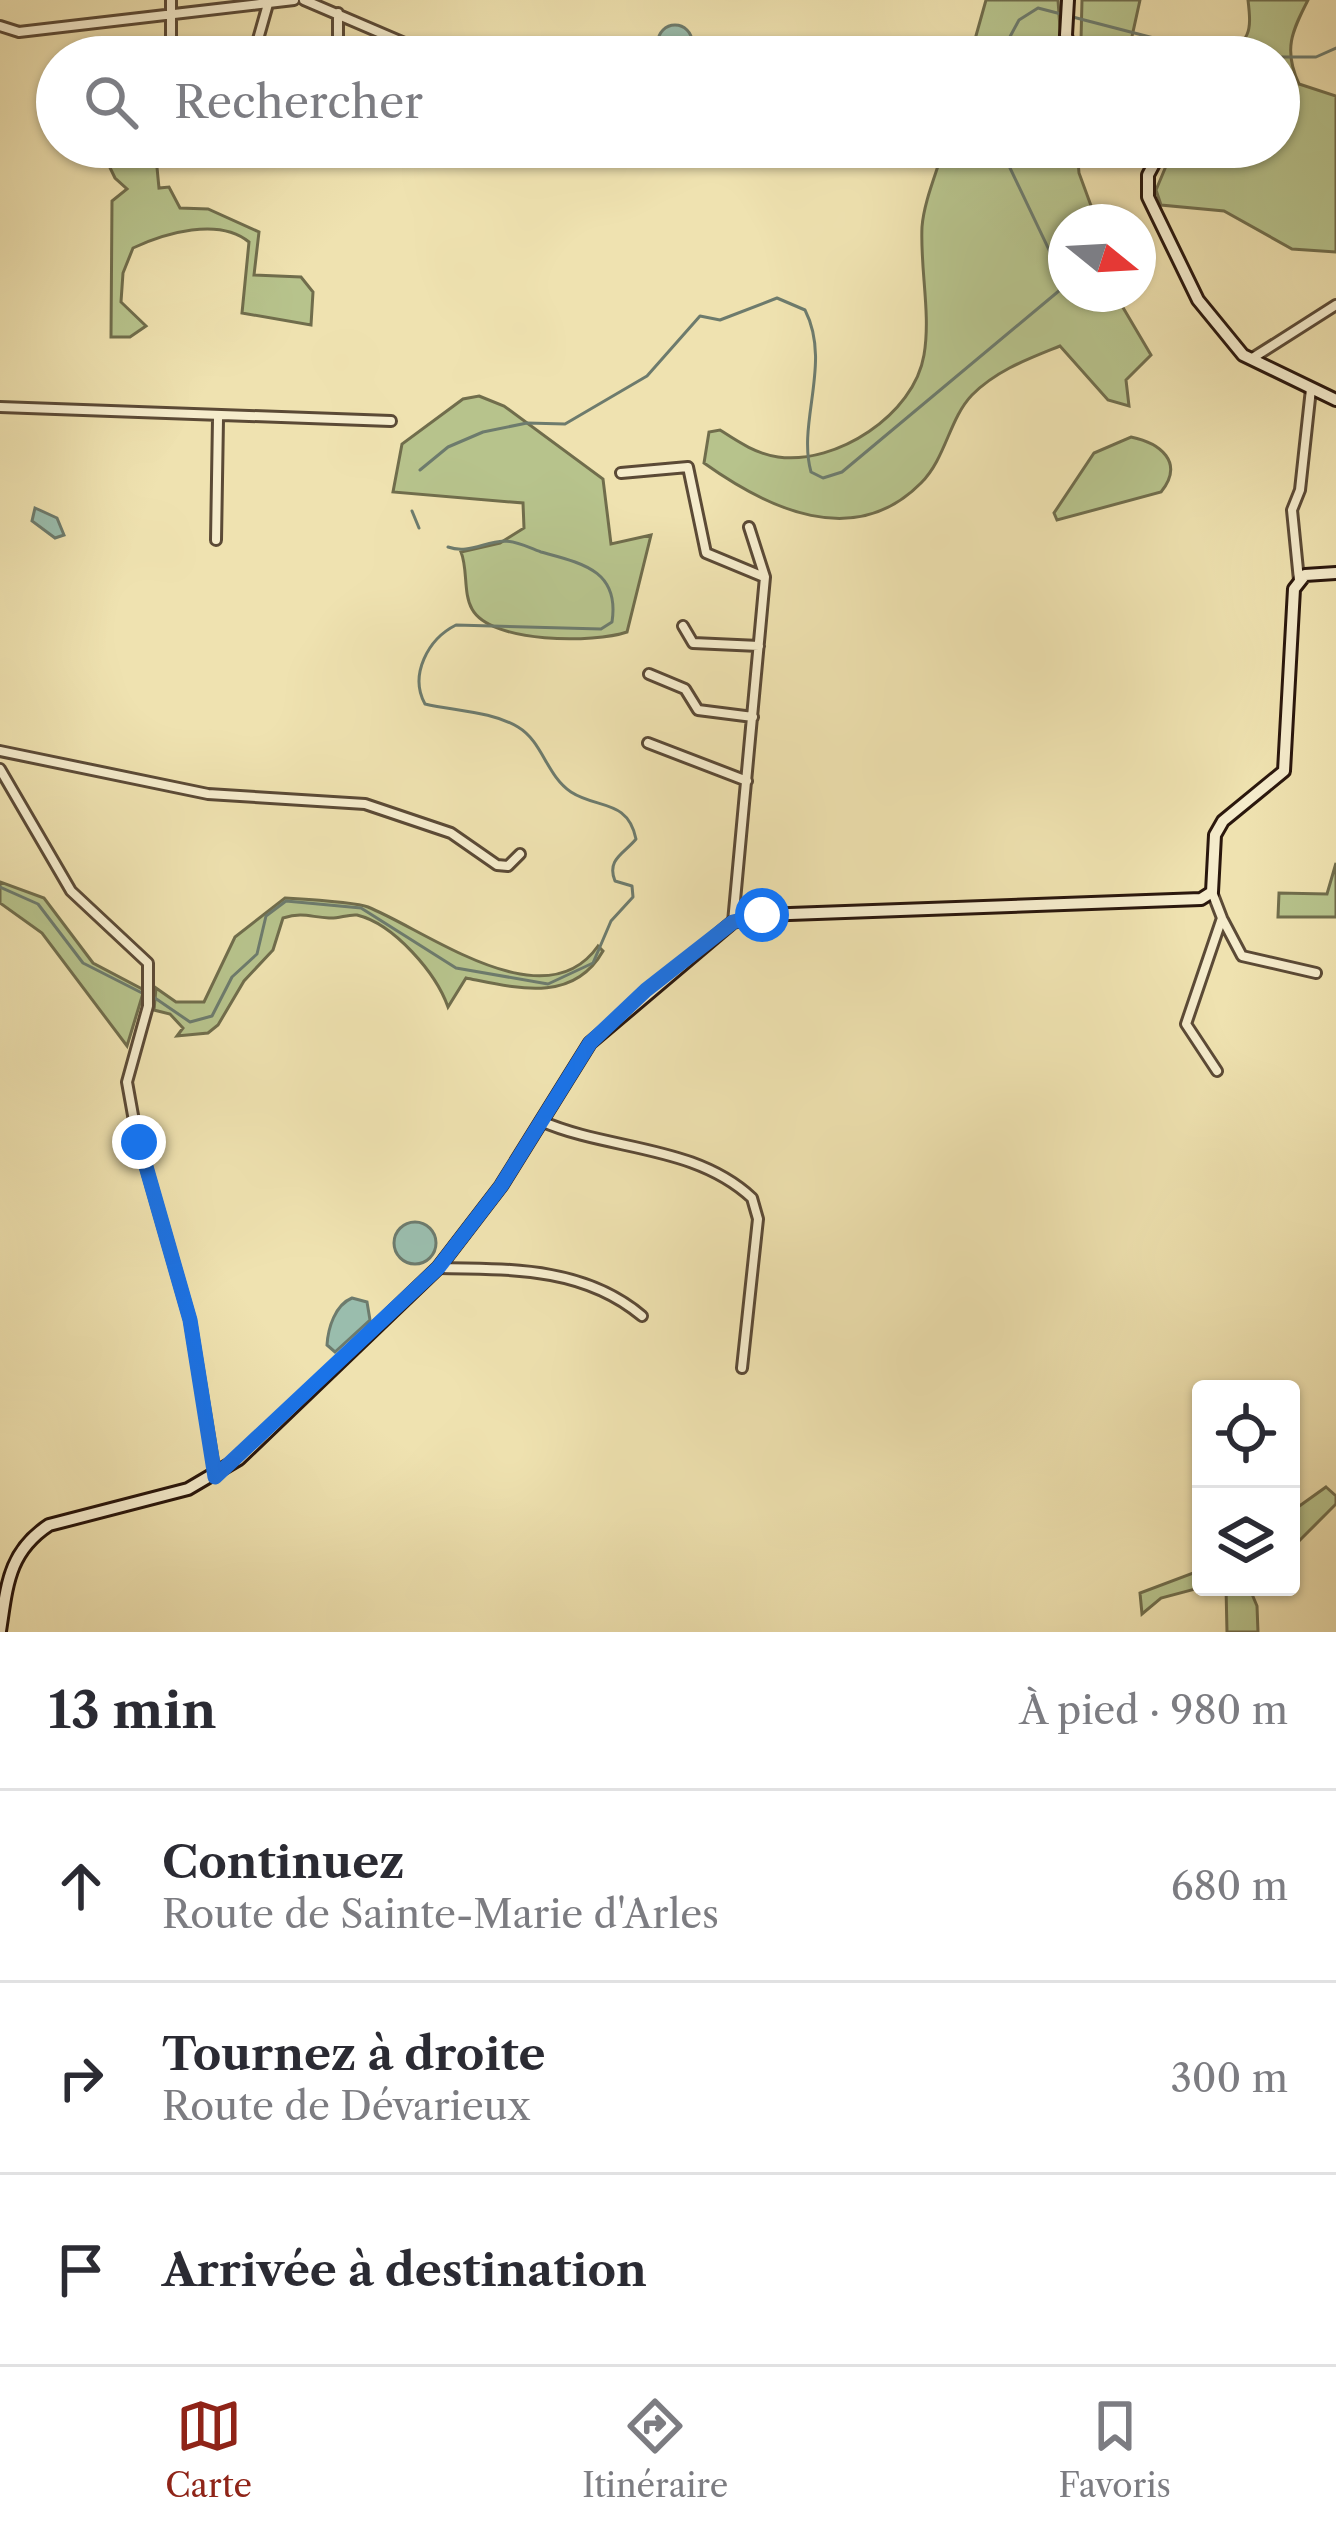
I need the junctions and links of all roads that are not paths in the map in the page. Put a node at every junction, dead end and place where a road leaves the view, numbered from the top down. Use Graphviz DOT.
graph roads {
  1 [pos="171,0"];
  2 [pos="294,0"];
  3 [pos="304,0"];
  4 [pos="341,0"];
  5 [pos="1068,0"];
  6 [pos="268,4"];
  7 [pos="171,14"];
  8 [pos="340,14"];
  9 [pos="0,26"];
  10 [pos="171,36"];
  11 [pos="259,36"];
  12 [pos="339,36"];
  13 [pos="390,36"];
  14 [pos="1066,36"];
  15 [pos="1152,168"];
  16 [pos="1336,304"];
  17 [pos="1251,359"];
  18 [pos="1311,389"];
  19 [pos="1336,400"];
  20 [pos="0,407"];
  21 [pos="218,419"];
  22 [pos="391,422"];
  23 [pos="622,472"];
  24 [pos="749,527"];
  25 [pos="216,540"];
  26 [pos="1336,573"];
  27 [pos="765,578"];
  28 [pos="1299,580"];
  29 [pos="683,626"];
  30 [pos="759,646"];
  31 [pos="649,674"];
  32 [pos="752,717"];
  33 [pos="648,743"];
  34 [pos="0,751"];
  35 [pos="0,769"];
  36 [pos="746,781"];
  37 [pos="520,854"];
  38 [pos="1212,892"];
  39 [pos="1222,918"];
  40 [pos="733,922"];
  41 [pos="1316,973"];
  42 [pos="1217,1071"];
  43 [pos="541,1121"];
  44 [pos="438,1268"];
  45 [pos="642,1316"];
  46 [pos="742,1368"];
  47 [pos="215,1477"];
  48 [pos="0,1630"];
  1 -- 7 [label="street"];
  2 -- 6 [label="street"];
  3 -- 8 [label="street"];
  4 -- 8 [label="street"];
  5 -- 14 [label="main road"];
  6 -- 7 [label="street"];
  6 -- 11 [label="street"];
  7 -- 9 [label="street"];
  7 -- 10 [label="street"];
  8 -- 12 [label="street"];
  8 -- 13 [label="street"];
  15 -- 17 [label="main road"];
  16 -- 17 [label="street"];
  17 -- 18 [label="main road"];
  18 -- 19 [label="main road"];
  18 -- 28 [label="street"];
  20 -- 21 [label="street"];
  21 -- 22 [label="street"];
  21 -- 25 [label="street"];
  23 -- 27 [label="street"];
  24 -- 27 [label="street"];
  26 -- 28 [label="main road"];
  27 -- 30 [label="street"];
  28 -- 38 [label="main road"];
  29 -- 30 [label="street"];
  30 -- 32 [label="street"];
  31 -- 32 [label="street"];
  32 -- 36 [label="street"];
  33 -- 36 [label="street"];
  34 -- 37 [label="street"];
  35 -- 47 [label="street"];
  36 -- 40 [label="street"];
  38 -- 39 [label="street"];
  38 -- 40 [label="main road"];
  39 -- 41 [label="street"];
  39 -- 42 [label="street"];
  40 -- 43 [label="main road"];
  43 -- 44 [label="main road"];
  43 -- 46 [label="street"];
  44 -- 45 [label="street"];
  44 -- 47 [label="main road"];
  47 -- 48 [label="main road"];
}
